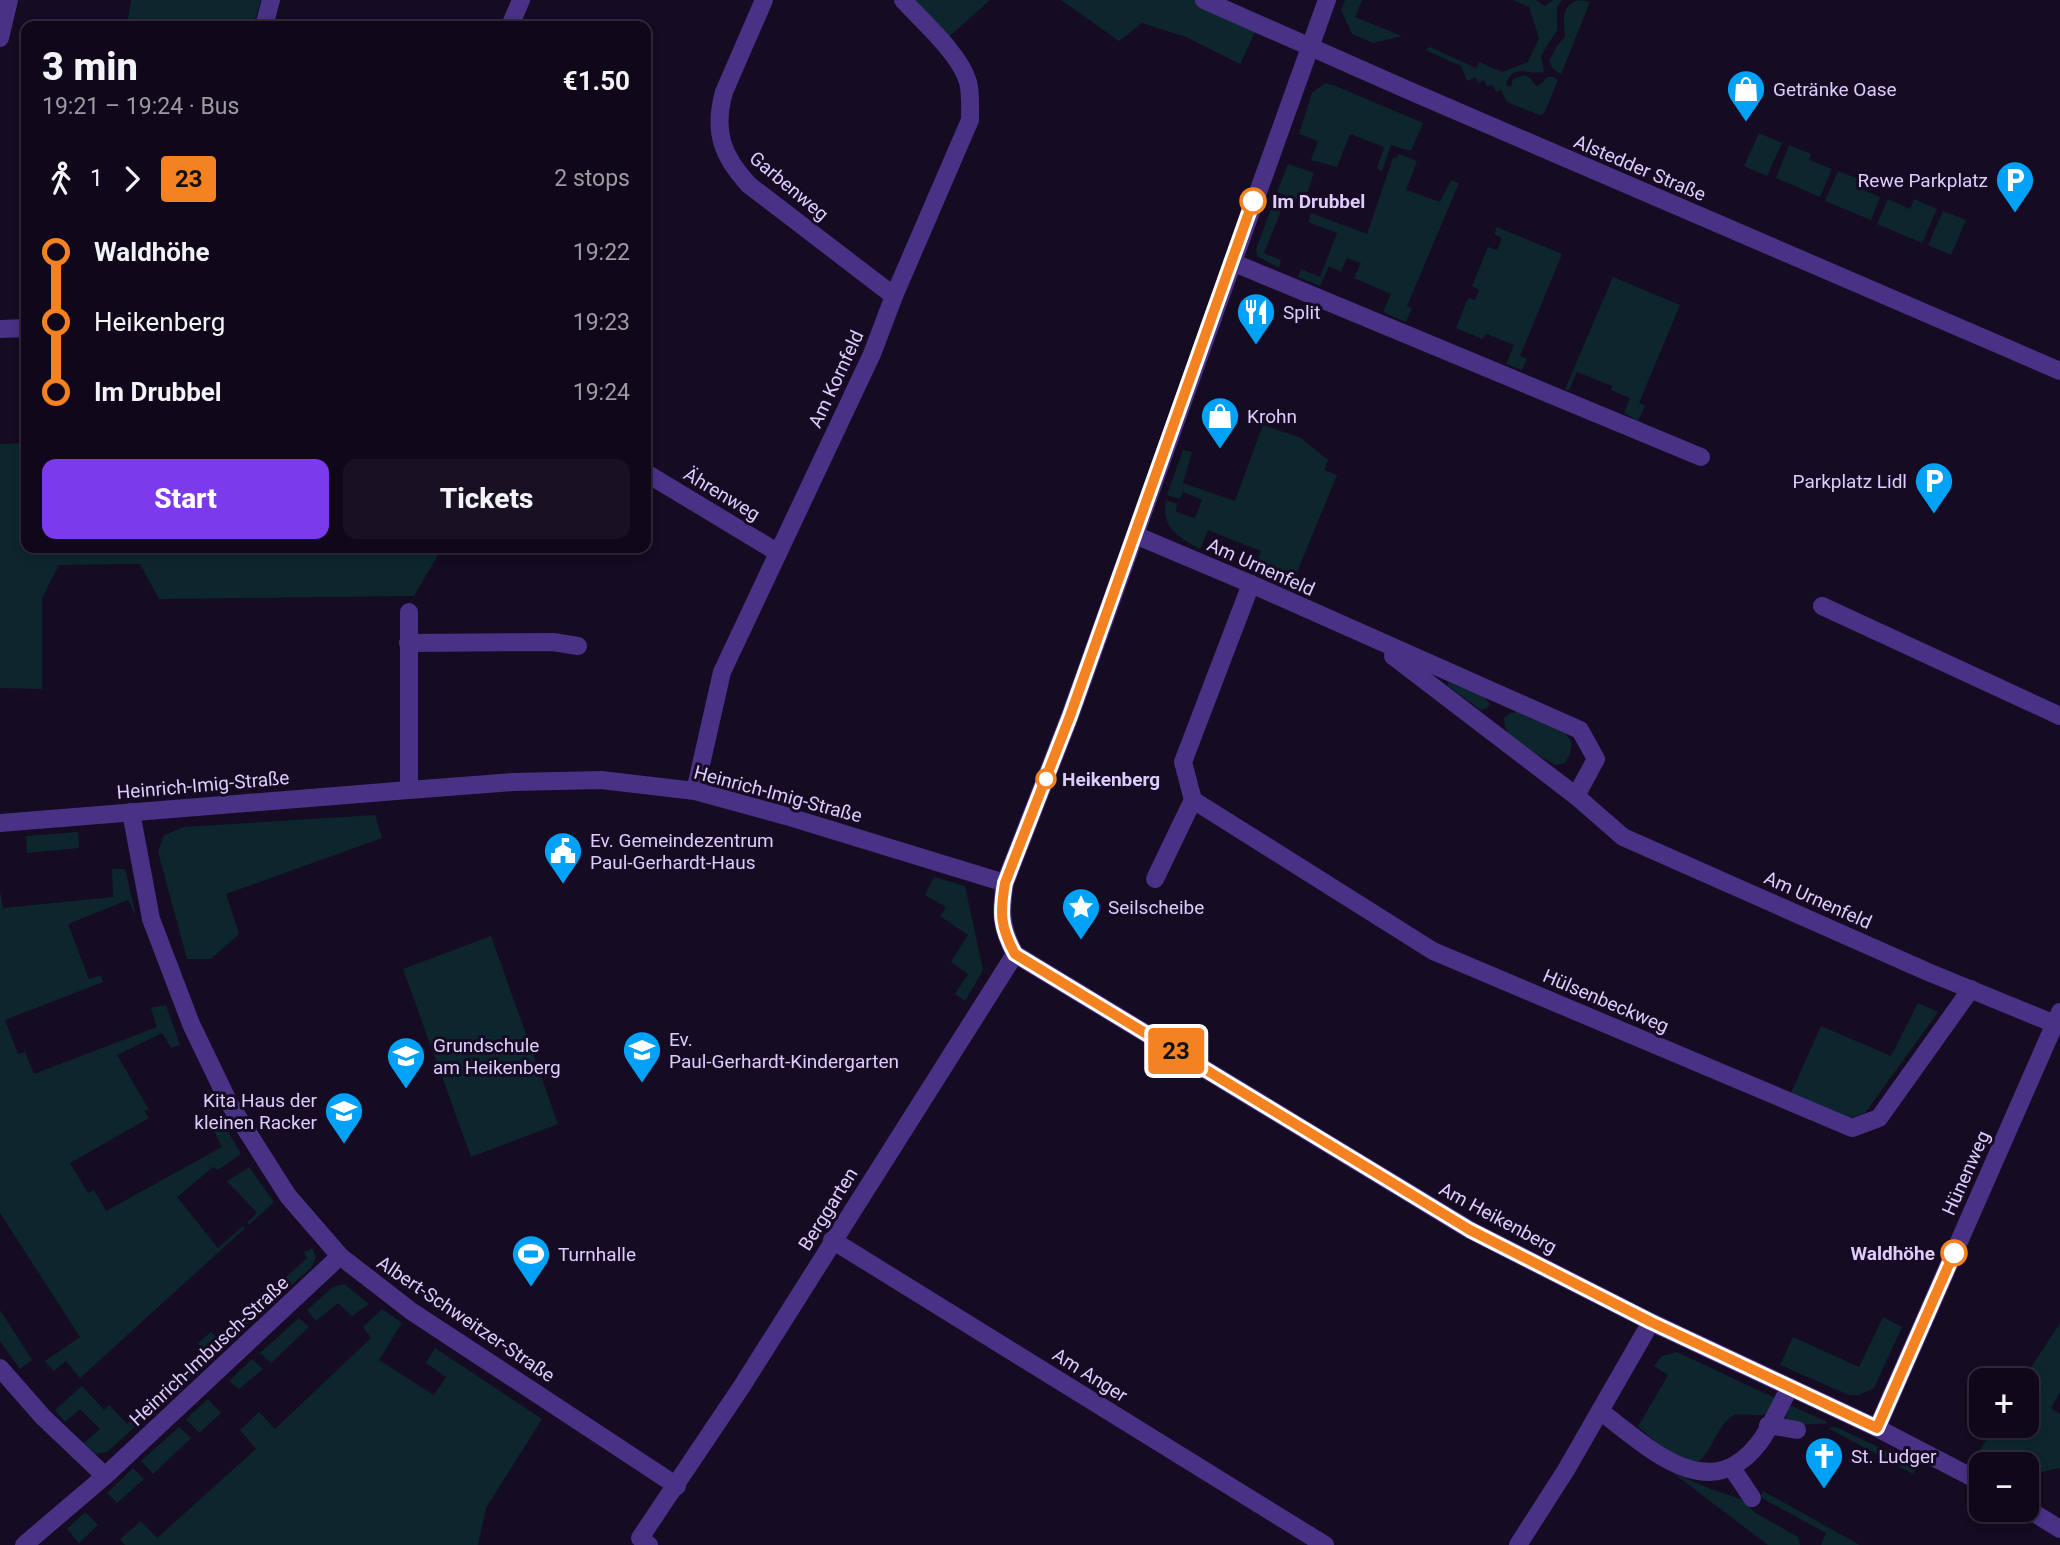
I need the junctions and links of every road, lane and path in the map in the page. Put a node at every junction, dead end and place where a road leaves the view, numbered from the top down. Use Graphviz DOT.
graph roads {
  1 [pos="9,0"];
  2 [pos="271,0"];
  3 [pos="521,0"];
  4 [pos="764,0"];
  5 [pos="903,0"];
  6 [pos="1204,0"];
  7 [pos="1327,0"];
  8 [pos="265,21"];
  9 [pos="512,21"];
  10 [pos="0,38"];
  11 [pos="1310,47"];
  12 [pos="1232,262"];
  13 [pos="894,296"];
  14 [pos="21,328"];
  15 [pos="0,329"];
  16 [pos="2060,371"];
  17 [pos="1701,457"];
  18 [pos="651,477"];
  19 [pos="1135,536"];
  20 [pos="778,552"];
  21 [pos="1251,584"];
  22 [pos="1822,606"];
  23 [pos="409,612"];
  24 [pos="1369,638"];
  25 [pos="408,643"];
  26 [pos="578,646"];
  27 [pos="2060,716"];
  28 [pos="409,790"];
  29 [pos="695,791"];
  30 [pos="1576,796"];
  31 [pos="1193,800"];
  32 [pos="131,812"];
  33 [pos="0,823"];
  34 [pos="1155,879"];
  35 [pos="1005,883"];
  36 [pos="1015,954"];
  37 [pos="1971,989"];
  38 [pos="2057,1018"];
  39 [pos="832,1240"];
  40 [pos="340,1256"];
  41 [pos="1651,1322"];
  42 [pos="0,1368"];
  43 [pos="1790,1387"];
  44 [pos="1600,1411"];
  45 [pos="1769,1425"];
  46 [pos="1877,1428"];
  47 [pos="1797,1430"];
  48 [pos="1732,1468"];
  49 [pos="106,1476"];
  50 [pos="1969,1476"];
  51 [pos="677,1486"];
  52 [pos="1752,1498"];
  53 [pos="2039,1516"];
  54 [pos="2060,1529"];
  55 [pos="24,1545"];
  56 [pos="649,1545"];
  57 [pos="1325,1545"];
  58 [pos="1518,1545"];
  1 -- 10 [label="street"];
  2 -- 8 [label="street"];
  3 -- 9 [label="street"];
  4 -- 13 [label="street, Garbenweg"];
  5 -- 13 [label="street, Am Kornfeld"];
  6 -- 11 [label="street, Alstedder Straße"];
  7 -- 11 [label="street"];
  11 -- 12 [label="street"];
  11 -- 16 [label="street, Alstedder Straße"];
  12 -- 17 [label="street"];
  12 -- 19 [label="street"];
  13 -- 20 [label="street, Am Kornfeld"];
  14 -- 15 [label="street"];
  18 -- 20 [label="street, Ährenweg"];
  19 -- 21 [label="street, Am Urnenfeld"];
  19 -- 35 [label="street"];
  20 -- 29 [label="street, Am Kornfeld"];
  21 -- 24 [label="street, Am Urnenfeld"];
  21 -- 31 [label="street"];
  22 -- 27 [label="street"];
  23 -- 25 [label="street"];
  24 -- 30 [label="street, Am Urnenfeld"];
  24 -- 30 [label="street, Am Urnenfeld"];
  25 -- 26 [label="street"];
  25 -- 28 [label="street"];
  28 -- 29 [label="street, Heinrich-Imig-Straße"];
  28 -- 32 [label="street, Heinrich-Imig-Straße"];
  29 -- 35 [label="street, Heinrich-Imig-Straße"];
  30 -- 37 [label="street, Am Urnenfeld"];
  31 -- 34 [label="street"];
  31 -- 37 [label="street, Hülsenbeckweg"];
  32 -- 33 [label="street, Heinrich-Imig-Straße"];
  32 -- 40 [label="street, Albert-Schweitzer-Straße"];
  35 -- 36 [label="street"];
  36 -- 39 [label="street, Berggarten"];
  36 -- 41 [label="street, Am Heikenberg"];
  37 -- 38 [label="street, Am Urnenfeld"];
  38 -- 46 [label="street, Hünenweg"];
  39 -- 51 [label="street, Berggarten"];
  39 -- 57 [label="street, Am Anger"];
  40 -- 49 [label="street, Heinrich-Imbusch-Straße"];
  40 -- 51 [label="street, Albert-Schweitzer-Straße"];
  41 -- 43 [label="street, Am Heikenberg"];
  41 -- 44 [label="street"];
  42 -- 49 [label="street"];
  43 -- 45 [label="street"];
  43 -- 46 [label="street, Am Heikenberg"];
  44 -- 48 [label="street"];
  44 -- 58 [label="street"];
  45 -- 47 [label="street"];
  45 -- 48 [label="street"];
  46 -- 50 [label="street, Am Heikenberg"];
  48 -- 52 [label="street"];
  49 -- 55 [label="street, Heinrich-Imbusch-Straße"];
  51 -- 56 [label="street"];
  53 -- 54 [label="street"];
}
